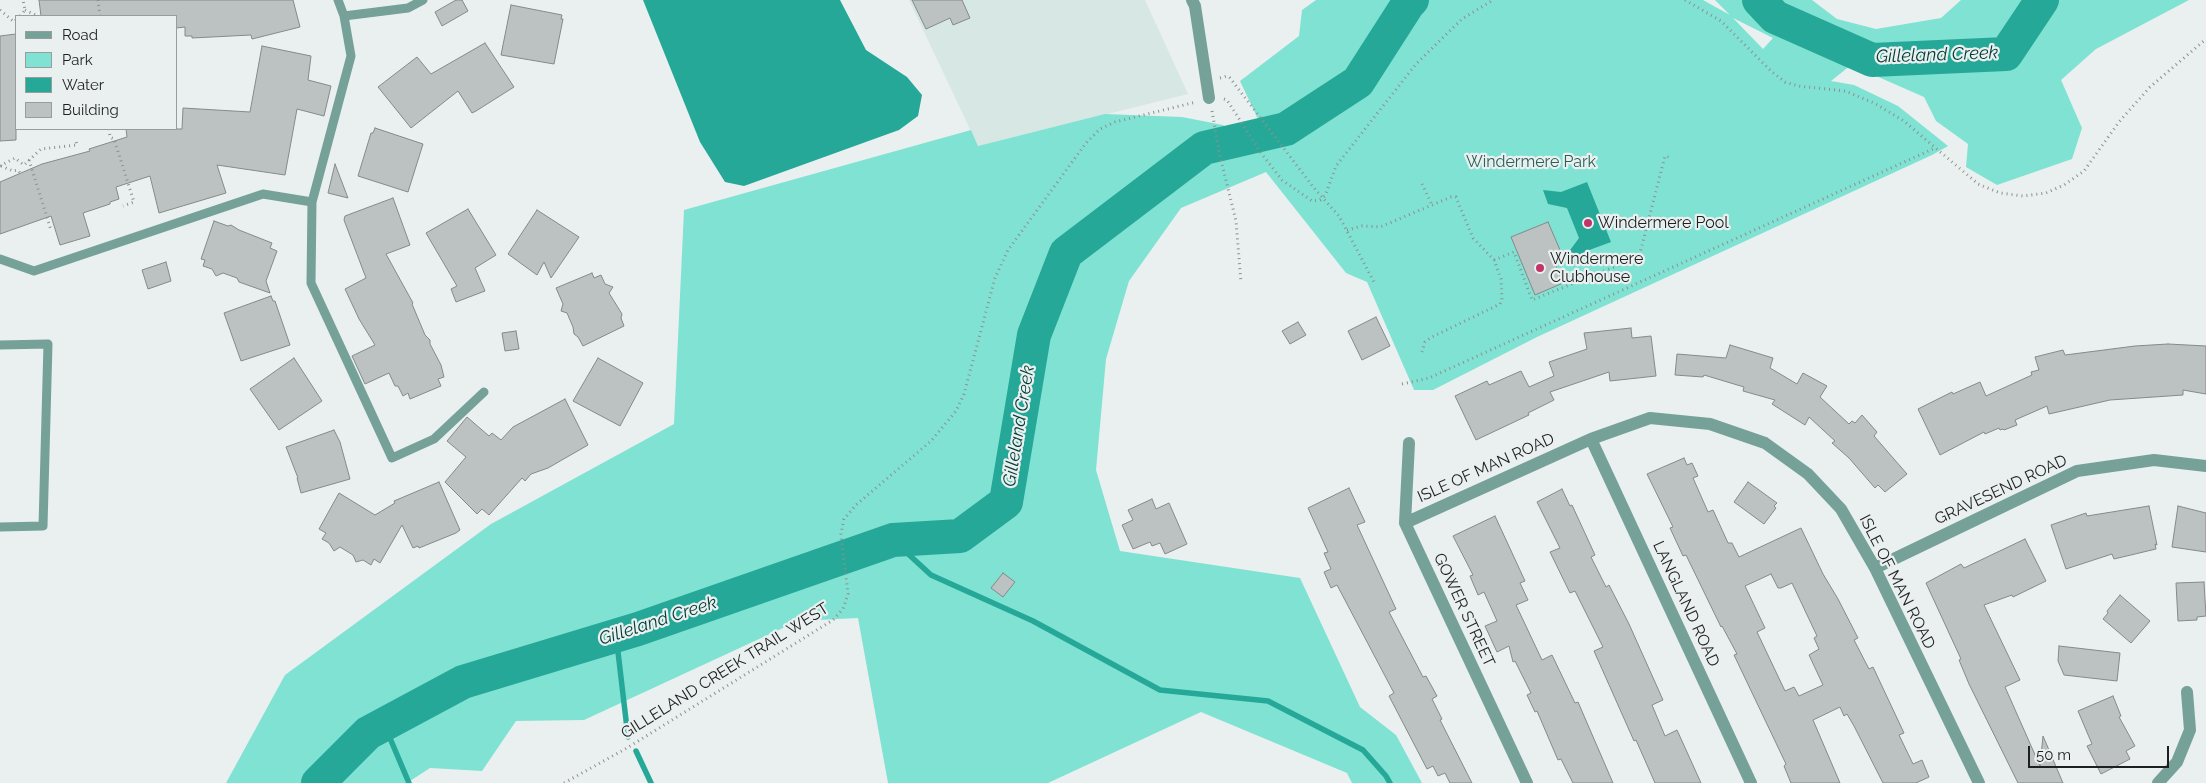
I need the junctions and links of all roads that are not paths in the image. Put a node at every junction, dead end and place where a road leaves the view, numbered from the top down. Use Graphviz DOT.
graph roads {
  1 [pos="338,0"];
  2 [pos="423,0"];
  3 [pos="1192,0"];
  4 [pos="344,16"];
  5 [pos="1209,98"];
  6 [pos="312,202"];
  7 [pos="0,259"];
  8 [pos="0,345"];
  9 [pos="484,392"];
  10 [pos="1591,439"];
  11 [pos="1409,443"];
  12 [pos="2206,466"];
  13 [pos="1405,523"];
  14 [pos="0,527"];
  15 [pos="1875,568"];
  16 [pos="2187,692"];
  17 [pos="1527,783"];
  18 [pos="1751,783"];
  19 [pos="1979,783"];
  20 [pos="2158,783"];
  1 -- 4 [label="lane"];
  2 -- 4 [label="lane"];
  3 -- 5 [label="street"];
  4 -- 6 [label="lane"];
  6 -- 7 [label="lane"];
  6 -- 9 [label="lane"];
  8 -- 14 [label="lane"];
  10 -- 13 [label="street, ISLE OF MAN ROAD"];
  10 -- 15 [label="street, ISLE OF MAN ROAD"];
  10 -- 18 [label="street, LANGLAND ROAD"];
  11 -- 13 [label="street, GOWER STREET"];
  12 -- 15 [label="street, GRAVESEND ROAD"];
  13 -- 17 [label="street, GOWER STREET"];
  15 -- 19 [label="street, ISLE OF MAN ROAD"];
  16 -- 20 [label="street"];
}
